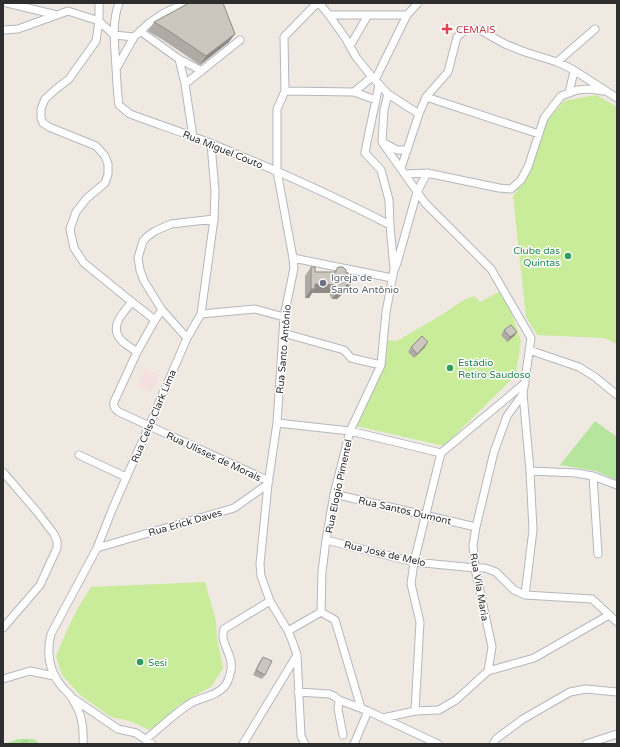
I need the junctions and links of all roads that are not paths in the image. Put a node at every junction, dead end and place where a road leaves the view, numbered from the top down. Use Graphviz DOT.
graph roads {
  1 [pos="7,3"];
  2 [pos="99,3"];
  3 [pos="119,3"];
  4 [pos="186,3"];
  5 [pos="318,3"];
  6 [pos="418,3"];
  7 [pos="57,15"];
  8 [pos="329,15"];
  9 [pos="368,15"];
  10 [pos="407,15"];
  11 [pos="99,21"];
  12 [pos="595,29"];
  13 [pos="3,30"];
  14 [pos="137,34"];
  15 [pos="114,35"];
  16 [pos="240,40"];
  17 [pos="350,46"];
  18 [pos="179,59"];
  19 [pos="557,62"];
  20 [pos="116,70"];
  21 [pos="202,71"];
  22 [pos="574,71"];
  23 [pos="375,80"];
  24 [pos="185,84"];
  25 [pos="285,91"];
  26 [pos="605,91"];
  27 [pos="354,92"];
  28 [pos="570,93"];
  29 [pos="388,94"];
  30 [pos="426,98"];
  31 [pos="617,98"];
  32 [pos="376,100"];
  33 [pos="418,114"];
  34 [pos="539,134"];
  35 [pos="193,137"];
  36 [pos="382,142"];
  37 [pos="211,144"];
  38 [pos="407,150"];
  39 [pos="277,171"];
  40 [pos="403,171"];
  41 [pos="427,173"];
  42 [pos="417,192"];
  43 [pos="214,219"];
  44 [pos="390,225"];
  45 [pos="293,258"];
  46 [pos="394,270"];
  47 [pos="392,278"];
  48 [pos="132,302"];
  49 [pos="162,310"];
  50 [pos="201,314"];
  51 [pos="284,317"];
  52 [pos="155,320"];
  53 [pos="283,333"];
  54 [pos="187,338"];
  55 [pos="530,350"];
  56 [pos="137,352"];
  57 [pos="381,365"];
  58 [pos="525,383"];
  59 [pos="523,394"];
  60 [pos="617,395"];
  61 [pos="277,423"];
  62 [pos="149,426"];
  63 [pos="350,431"];
  64 [pos="441,453"];
  65 [pos="79,455"];
  66 [pos="530,471"];
  67 [pos="3,472"];
  68 [pos="593,476"];
  69 [pos="126,477"];
  70 [pos="268,483"];
  71 [pos="617,485"];
  72 [pos="334,494"];
  73 [pos="425,515"];
  74 [pos="476,527"];
  75 [pos="326,540"];
  76 [pos="97,548"];
  77 [pos="598,554"];
  78 [pos="414,562"];
  79 [pos="475,568"];
  80 [pos="525,595"];
  81 [pos="270,601"];
  82 [pos="321,612"];
  83 [pos="609,615"];
  84 [pos="617,622"];
  85 [pos="3,628"];
  86 [pos="288,631"];
  87 [pos="297,655"];
  88 [pos="488,671"];
  89 [pos="54,676"];
  90 [pos="3,679"];
  91 [pos="298,692"];
  92 [pos="617,692"];
  93 [pos="72,698"];
  94 [pos="339,700"];
  95 [pos="364,709"];
  96 [pos="415,711"];
  97 [pos="383,718"];
  98 [pos="617,734"];
  99 [pos="343,736"];
  100 [pos="149,742"];
  101 [pos="83,744"];
  102 [pos="243,744"];
  103 [pos="305,744"];
  104 [pos="354,744"];
  105 [pos="438,744"];
  106 [pos="492,744"];
  107 [pos="586,744"];
  1 -- 7 [label="street"];
  2 -- 11 [label="street"];
  3 -- 15 [label="street, Rua Miguel Couto"];
  4 -- 14 [label="street"];
  5 -- 8 [label="street"];
  5 -- 25 [label="street, Rua Santo Antônio"];
  6 -- 10 [label="street"];
  7 -- 11 [label="street"];
  7 -- 13 [label="street"];
  8 -- 9 [label="street"];
  8 -- 17 [label="street"];
  9 -- 10 [label="street"];
  9 -- 17 [label="street"];
  10 -- 23 [label="street"];
  11 -- 15 [label="street"];
  11 -- 48 [label="street"];
  12 -- 19 [label="street"];
  14 -- 15 [label="street"];
  14 -- 18 [label="street"];
  14 -- 20 [label="street"];
  15 -- 20 [label="street, Rua Miguel Couto"];
  16 -- 21 [label="street"];
  17 -- 23 [label="street"];
  18 -- 21 [label="street"];
  18 -- 24 [label="street"];
  19 -- 22 [label="street"];
  19 -- 30 [label="street"];
  20 -- 35 [label="street, Rua Miguel Couto"];
  21 -- 24 [label="street"];
  22 -- 26 [label="street"];
  22 -- 28 [label="street"];
  23 -- 27 [label="street"];
  23 -- 29 [label="street"];
  23 -- 32 [label="street"];
  24 -- 35 [label="street"];
  25 -- 27 [label="street"];
  25 -- 39 [label="street, Rua Santo Antônio"];
  26 -- 28 [label="street"];
  26 -- 31 [label="street"];
  27 -- 32 [label="street"];
  28 -- 34 [label="street"];
  29 -- 33 [label="street"];
  29 -- 36 [label="street"];
  30 -- 33 [label="street"];
  30 -- 34 [label="street"];
  32 -- 44 [label="street"];
  33 -- 38 [label="street"];
  34 -- 41 [label="street"];
  35 -- 37 [label="street, Rua Miguel Couto"];
  36 -- 38 [label="street"];
  36 -- 40 [label="street"];
  37 -- 39 [label="street, Rua Miguel Couto"];
  37 -- 43 [label="street, Rua Celso Clark Lima"];
  38 -- 40 [label="street"];
  39 -- 44 [label="street, Rua Miguel Couto"];
  39 -- 45 [label="street, Rua Santo Antônio"];
  40 -- 41 [label="street"];
  40 -- 42 [label="street"];
  41 -- 42 [label="street, Rua Elogio Pimentel"];
  42 -- 46 [label="street, Rua Elogio Pimentel"];
  42 -- 55 [label="street"];
  43 -- 49 [label="street"];
  43 -- 50 [label="street, Rua Celso Clark Lima"];
  44 -- 46 [label="street"];
  45 -- 47 [label="street"];
  45 -- 51 [label="street, Rua Santo Antônio"];
  46 -- 47 [label="street, Rua Elogio Pimentel"];
  47 -- 57 [label="street, Rua Elogio Pimentel"];
  48 -- 52 [label="street"];
  48 -- 56 [label="street"];
  49 -- 52 [label="street"];
  49 -- 54 [label="street"];
  50 -- 51 [label="street"];
  50 -- 54 [label="street, Rua Celso Clark Lima"];
  51 -- 53 [label="street, Rua Santo Antônio"];
  52 -- 56 [label="street"];
  53 -- 57 [label="street"];
  53 -- 61 [label="street, Rua Santo Antônio"];
  54 -- 62 [label="street, Rua Celso Clark Lima"];
  55 -- 58 [label="street"];
  55 -- 60 [label="street"];
  56 -- 62 [label="street, Rua Ulisses de Morais"];
  57 -- 63 [label="street, Rua Elogio Pimentel"];
  58 -- 59 [label="street"];
  58 -- 64 [label="street"];
  59 -- 66 [label="street"];
  59 -- 74 [label="street, Rua Vila Maria"];
  61 -- 63 [label="street"];
  61 -- 70 [label="street, Rua Santo Antônio"];
  62 -- 69 [label="street, Rua Celso Clark Lima"];
  62 -- 70 [label="street, Rua Ulisses de Morais"];
  63 -- 64 [label="street"];
  63 -- 72 [label="street, Rua Elogio Pimentel"];
  64 -- 73 [label="street"];
  65 -- 69 [label="street"];
  66 -- 68 [label="street"];
  66 -- 80 [label="street"];
  67 -- 85 [label="street"];
  68 -- 71 [label="street"];
  68 -- 77 [label="street"];
  69 -- 76 [label="street, Rua Celso Clark Lima"];
  70 -- 76 [label="street, Rua Erick Daves"];
  70 -- 81 [label="street, Rua Santo Antônio"];
  72 -- 73 [label="street, Rua Santos Dumont"];
  72 -- 75 [label="street, Rua Elogio Pimentel"];
  73 -- 74 [label="street, Rua Santos Dumont"];
  73 -- 78 [label="street"];
  74 -- 79 [label="street, Rua Vila Maria"];
  75 -- 78 [label="street, Rua José de Melo"];
  75 -- 82 [label="street, Rua Elogio Pimentel"];
  76 -- 89 [label="street, Rua Celso Clark Lima"];
  78 -- 79 [label="street, Rua José de Melo"];
  78 -- 96 [label="street"];
  79 -- 80 [label="street, Rua José de Melo"];
  79 -- 88 [label="street, Rua Vila Maria"];
  80 -- 83 [label="street, Rua José de Melo"];
  81 -- 86 [label="street, Rua Santo Antônio"];
  81 -- 100 [label="street"];
  82 -- 86 [label="street"];
  82 -- 95 [label="street"];
  83 -- 84 [label="street, Rua José de Melo"];
  83 -- 88 [label="street"];
  86 -- 87 [label="street, Rua Santo Antônio"];
  87 -- 91 [label="street, Rua Santo Antônio"];
  87 -- 102 [label="street"];
  88 -- 96 [label="street"];
  89 -- 90 [label="street"];
  89 -- 93 [label="street"];
  91 -- 94 [label="street"];
  91 -- 103 [label="street, Rua Santo Antônio"];
  92 -- 106 [label="street"];
  93 -- 100 [label="street"];
  93 -- 101 [label="street"];
  94 -- 95 [label="street"];
  94 -- 99 [label="street"];
  95 -- 97 [label="street"];
  95 -- 104 [label="street"];
  96 -- 97 [label="street"];
  97 -- 105 [label="street"];
  98 -- 107 [label="street"];
}
